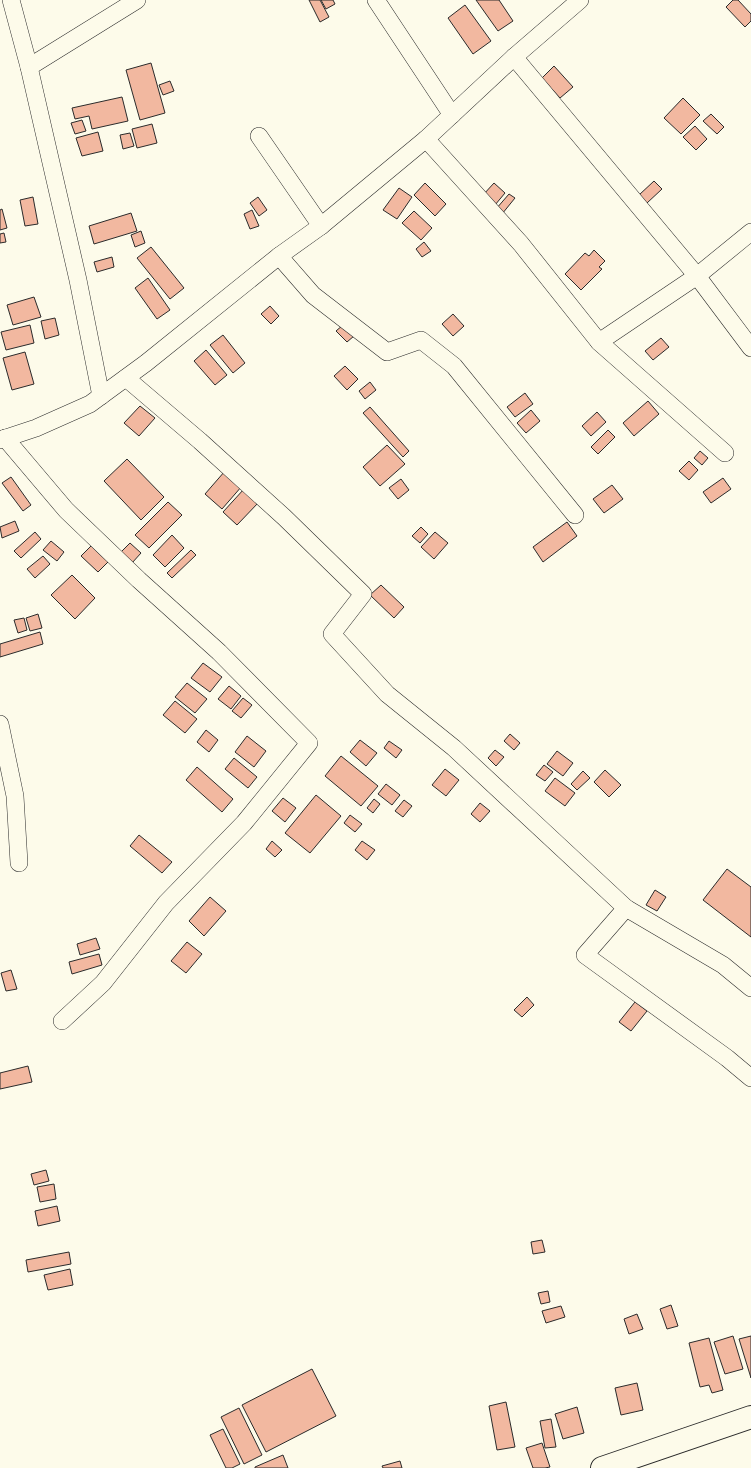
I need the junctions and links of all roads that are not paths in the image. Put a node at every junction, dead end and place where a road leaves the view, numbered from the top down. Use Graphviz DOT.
graph roads {
  1 [pos="137,0"];
  2 [pos="376,0"];
  3 [pos="580,0"];
  4 [pos="8,5"];
  5 [pos="514,58"];
  6 [pos="29,67"];
  7 [pos="452,115"];
  8 [pos="259,136"];
  9 [pos="426,139"];
  10 [pos="321,226"];
  11 [pos="751,232"];
  12 [pos="279,256"];
  13 [pos="697,276"];
  14 [pos="599,342"];
  15 [pos="751,348"];
  16 [pos="126,378"];
  17 [pos="101,396"];
  18 [pos="2,439"];
  19 [pos="725,453"];
  20 [pos="575,515"];
  21 [pos="0,724"];
  22 [pos="19,863"];
  23 [pos="626,908"];
  24 [pos="751,988"];
  25 [pos="62,1021"];
  26 [pos="751,1078"];
  27 [pos="751,1417"];
  28 [pos="602,1468"];
  1 -- 6 [label="street"];
  2 -- 7 [label="street"];
  3 -- 5 [label="street"];
  4 -- 6 [label="street"];
  5 -- 7 [label="street"];
  5 -- 13 [label="street"];
  6 -- 17 [label="street"];
  7 -- 9 [label="street"];
  8 -- 10 [label="street"];
  9 -- 10 [label="street"];
  9 -- 14 [label="street"];
  10 -- 12 [label="street"];
  11 -- 13 [label="street"];
  12 -- 16 [label="street"];
  12 -- 20 [label="street"];
  13 -- 14 [label="street"];
  13 -- 15 [label="street"];
  14 -- 19 [label="street"];
  16 -- 17 [label="street"];
  16 -- 23 [label="street"];
  17 -- 18 [label="street"];
  18 -- 25 [label="street"];
  21 -- 22 [label="street"];
  23 -- 24 [label="street"];
  23 -- 26 [label="street"];
  27 -- 28 [label="street"];
}
